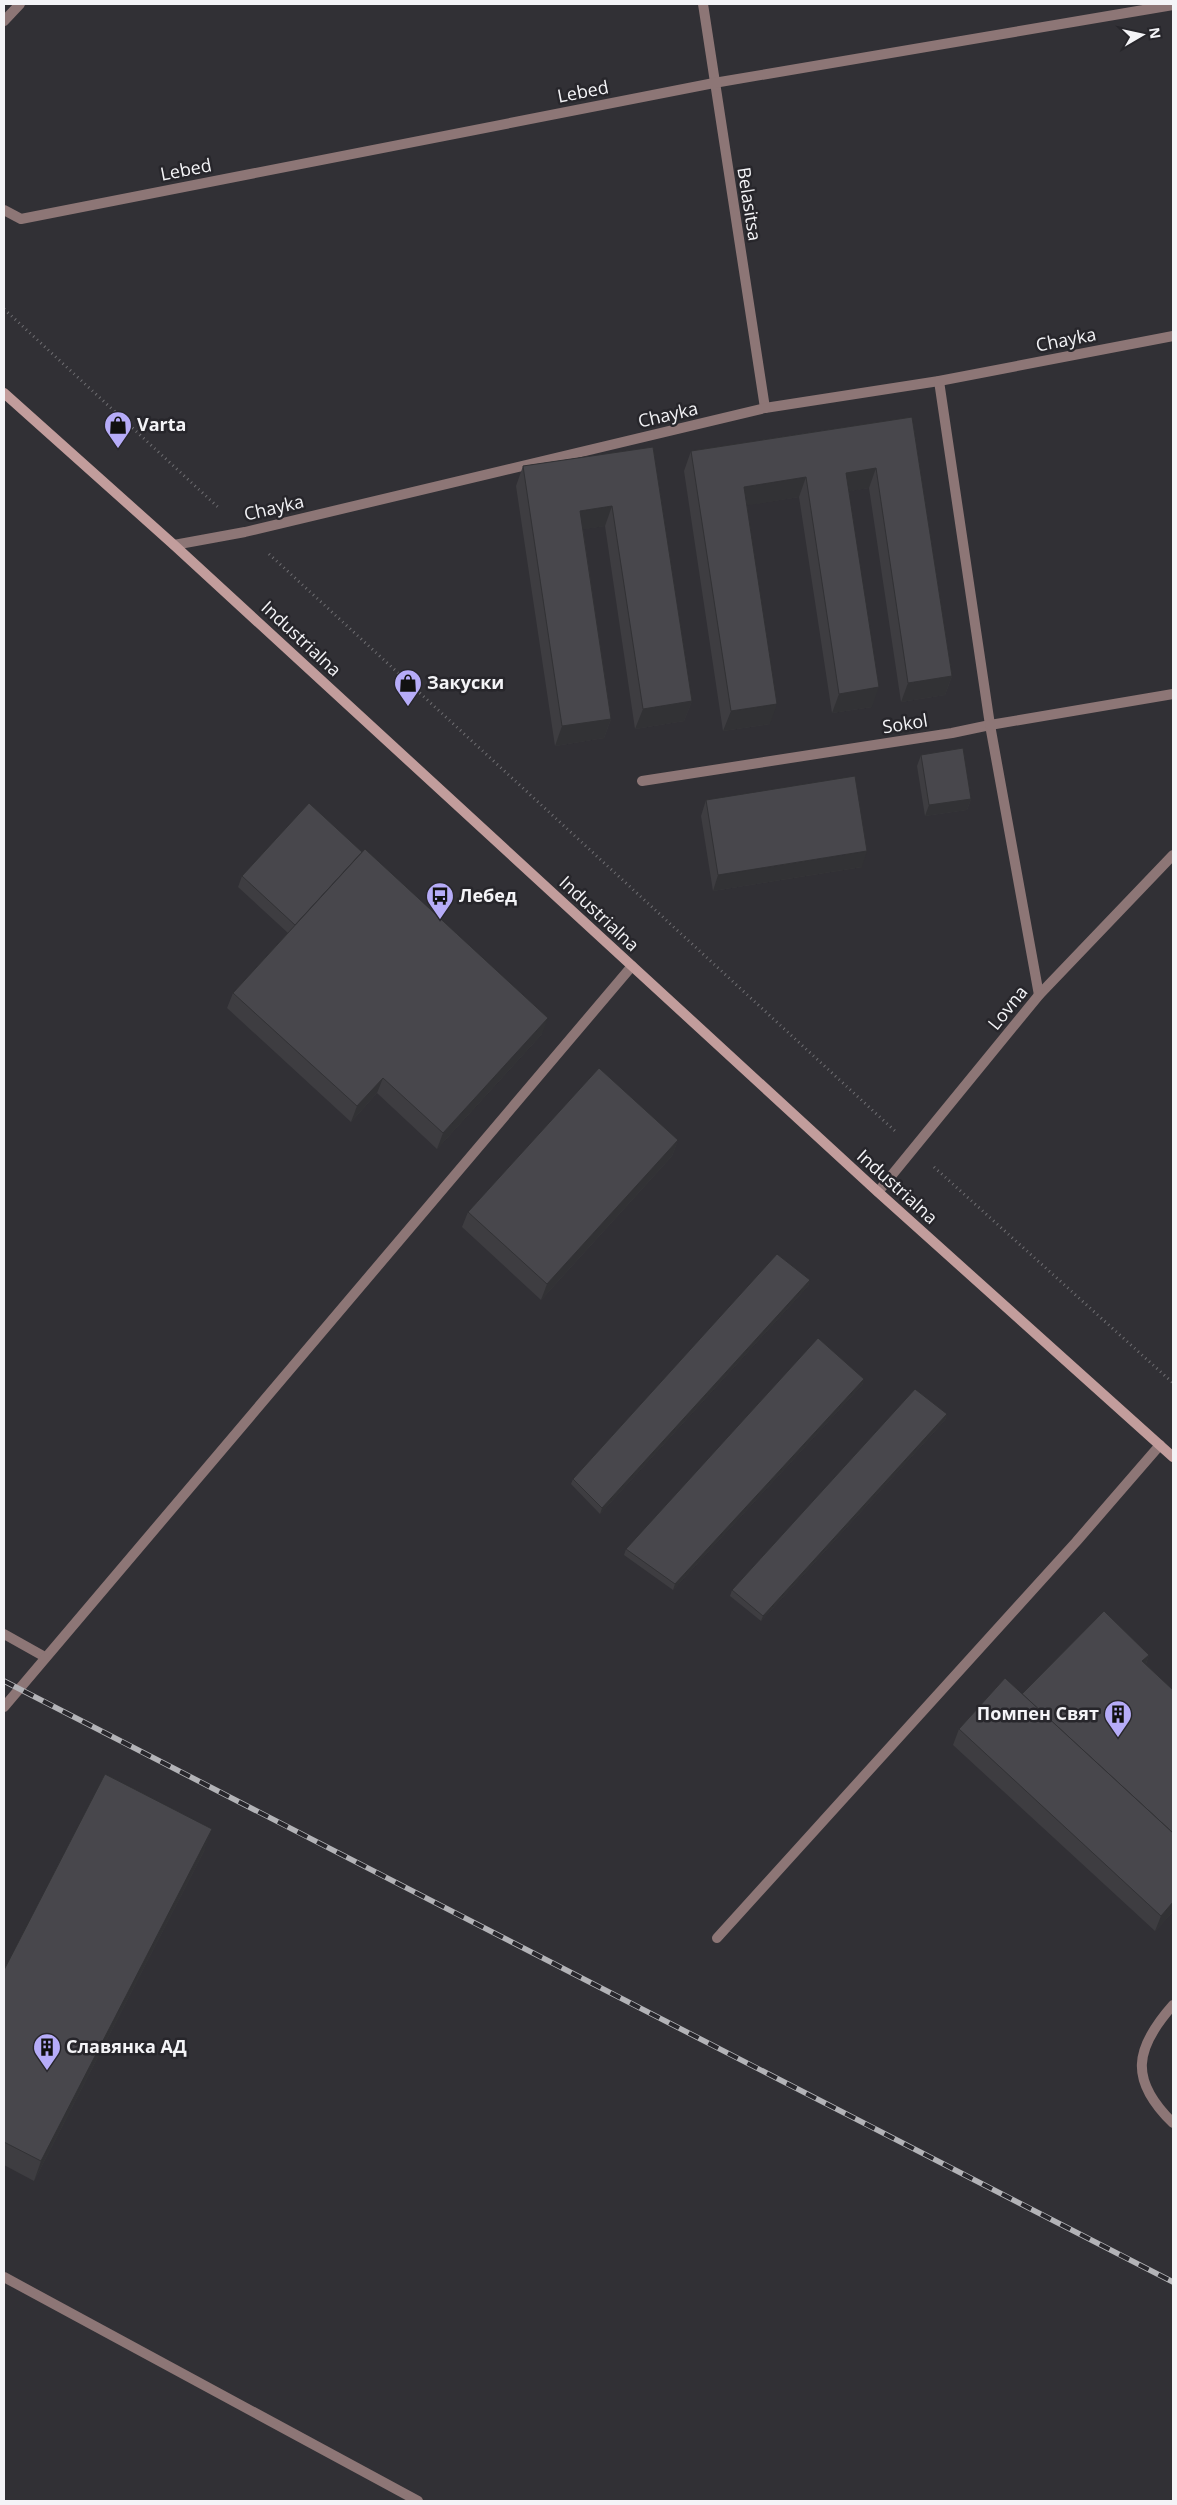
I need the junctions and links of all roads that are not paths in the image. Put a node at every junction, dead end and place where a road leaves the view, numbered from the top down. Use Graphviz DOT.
graph roads {
  1 [pos="20,4"];
  2 [pos="704,4"];
  3 [pos="1173,5"];
  4 [pos="4,21"];
  5 [pos="714,83"];
  6 [pos="4,210"];
  7 [pos="1173,336"];
  8 [pos="939,381"];
  9 [pos="4,392"];
  10 [pos="765,408"];
  11 [pos="174,544"];
  12 [pos="1173,694"];
  13 [pos="990,725"];
  14 [pos="642,781"];
  15 [pos="1173,855"];
  16 [pos="632,966"];
  17 [pos="1039,995"];
  18 [pos="878,1192"];
  19 [pos="1160,1445"];
  20 [pos="1173,1457"];
  21 [pos="4,1634"];
  22 [pos="45,1657"];
  23 [pos="4,1707"];
  24 [pos="717,1938"];
  25 [pos="1173,2004"];
  26 [pos="1173,2123"];
  27 [pos="4,2277"];
  28 [pos="418,2501"];
  1 -- 4 [label="street"];
  2 -- 5 [label="street, Belasitsa"];
  3 -- 5 [label="street, Lebed"];
  5 -- 6 [label="street, Lebed"];
  5 -- 10 [label="street, Belasitsa"];
  7 -- 8 [label="street, Chayka"];
  8 -- 10 [label="street, Chayka"];
  8 -- 13 [label="street"];
  9 -- 11 [label="main road, Industrialna"];
  10 -- 11 [label="street, Chayka"];
  11 -- 16 [label="main road, Industrialna"];
  12 -- 13 [label="street, Sokol"];
  13 -- 14 [label="street, Sokol"];
  13 -- 17 [label="street"];
  15 -- 17 [label="street, Lovna"];
  16 -- 18 [label="main road, Industrialna"];
  16 -- 22 [label="street"];
  17 -- 18 [label="street, Lovna"];
  18 -- 19 [label="main road, Industrialna"];
  19 -- 20 [label="main road, Industrialna"];
  19 -- 24 [label="street"];
  21 -- 22 [label="street"];
  22 -- 23 [label="street"];
  25 -- 26 [label="street"];
  27 -- 28 [label="street"];
}
